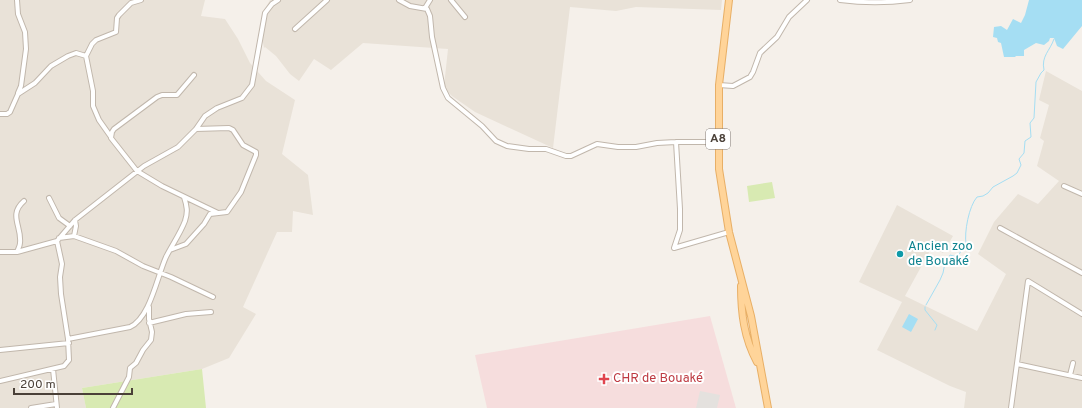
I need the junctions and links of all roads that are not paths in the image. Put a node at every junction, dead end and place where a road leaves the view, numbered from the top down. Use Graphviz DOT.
graph roads {
  1 [pos="17,0"];
  2 [pos="141,0"];
  3 [pos="278,0"];
  4 [pos="328,0"];
  5 [pos="399,0"];
  6 [pos="430,0"];
  7 [pos="451,0"];
  8 [pos="729,0"];
  9 [pos="807,0"];
  10 [pos="840,0"];
  11 [pos="910,0"];
  12 [pos="425,8"];
  13 [pos="465,17"];
  14 [pos="295,29"];
  15 [pos="86,56"];
  16 [pos="194,75"];
  17 [pos="719,85"];
  18 [pos="18,94"];
  19 [pos="0,114"];
  20 [pos="196,129"];
  21 [pos="111,138"];
  22 [pos="676,142"];
  23 [pos="718,142"];
  24 [pos="137,171"];
  25 [pos="1064,186"];
  26 [pos="1082,194"];
  27 [pos="184,197"];
  28 [pos="49,198"];
  29 [pos="24,201"];
  30 [pos="218,213"];
  31 [pos="75,220"];
  32 [pos="70,226"];
  33 [pos="1000,228"];
  34 [pos="729,232"];
  35 [pos="74,236"];
  36 [pos="58,240"];
  37 [pos="170,250"];
  38 [pos="0,252"];
  39 [pos="17,252"];
  40 [pos="1082,272"];
  41 [pos="160,273"];
  42 [pos="213,297"];
  43 [pos="149,307"];
  44 [pos="211,312"];
  45 [pos="1082,314"];
  46 [pos="150,323"];
  47 [pos="69,341"];
  48 [pos="0,350"];
  49 [pos="1073,363"];
  50 [pos="1017,364"];
  51 [pos="53,369"];
  52 [pos="1070,375"];
  53 [pos="1082,378"];
  54 [pos="0,381"];
  55 [pos="57,406"];
  56 [pos="31,408"];
  57 [pos="113,408"];
  58 [pos="768,408"];
  59 [pos="1011,408"];
  1 -- 18 [label="street"];
  2 -- 15 [label="street"];
  3 -- 20 [label="street"];
  4 -- 14 [label="street"];
  5 -- 12 [label="street"];
  6 -- 12 [label="street"];
  7 -- 13 [label="street"];
  8 -- 17 [label="main road, A8"];
  9 -- 17 [label="street"];
  10 -- 11 [label="street"];
  12 -- 22 [label="street"];
  15 -- 18 [label="street"];
  15 -- 21 [label="street"];
  16 -- 21 [label="street"];
  17 -- 23 [label="main road, A8"];
  18 -- 19 [label="street"];
  20 -- 24 [label="street"];
  20 -- 30 [label="street"];
  21 -- 24 [label="street"];
  22 -- 23 [label="street"];
  22 -- 34 [label="street"];
  23 -- 34 [label="main road, A8"];
  24 -- 27 [label="street"];
  24 -- 31 [label="street"];
  25 -- 26 [label="street"];
  27 -- 30 [label="street"];
  27 -- 37 [label="street"];
  28 -- 32 [label="street"];
  29 -- 39 [label="street"];
  30 -- 37 [label="street"];
  31 -- 32 [label="street"];
  31 -- 35 [label="street"];
  32 -- 36 [label="street"];
  33 -- 40 [label="street"];
  34 -- 58 [label="main road, A8"];
  35 -- 36 [label="street"];
  35 -- 41 [label="street"];
  36 -- 39 [label="street"];
  36 -- 47 [label="street"];
  37 -- 41 [label="street"];
  38 -- 39 [label="street"];
  41 -- 42 [label="street"];
  41 -- 43 [label="street"];
  43 -- 46 [label="street"];
  43 -- 47 [label="street"];
  44 -- 46 [label="street"];
  45 -- 50 [label="street"];
  46 -- 57 [label="street"];
  47 -- 48 [label="street"];
  47 -- 51 [label="street"];
  49 -- 52 [label="street"];
  50 -- 52 [label="street"];
  50 -- 59 [label="street"];
  51 -- 54 [label="street"];
  51 -- 55 [label="street"];
  52 -- 53 [label="street"];
  55 -- 56 [label="street"];
}
